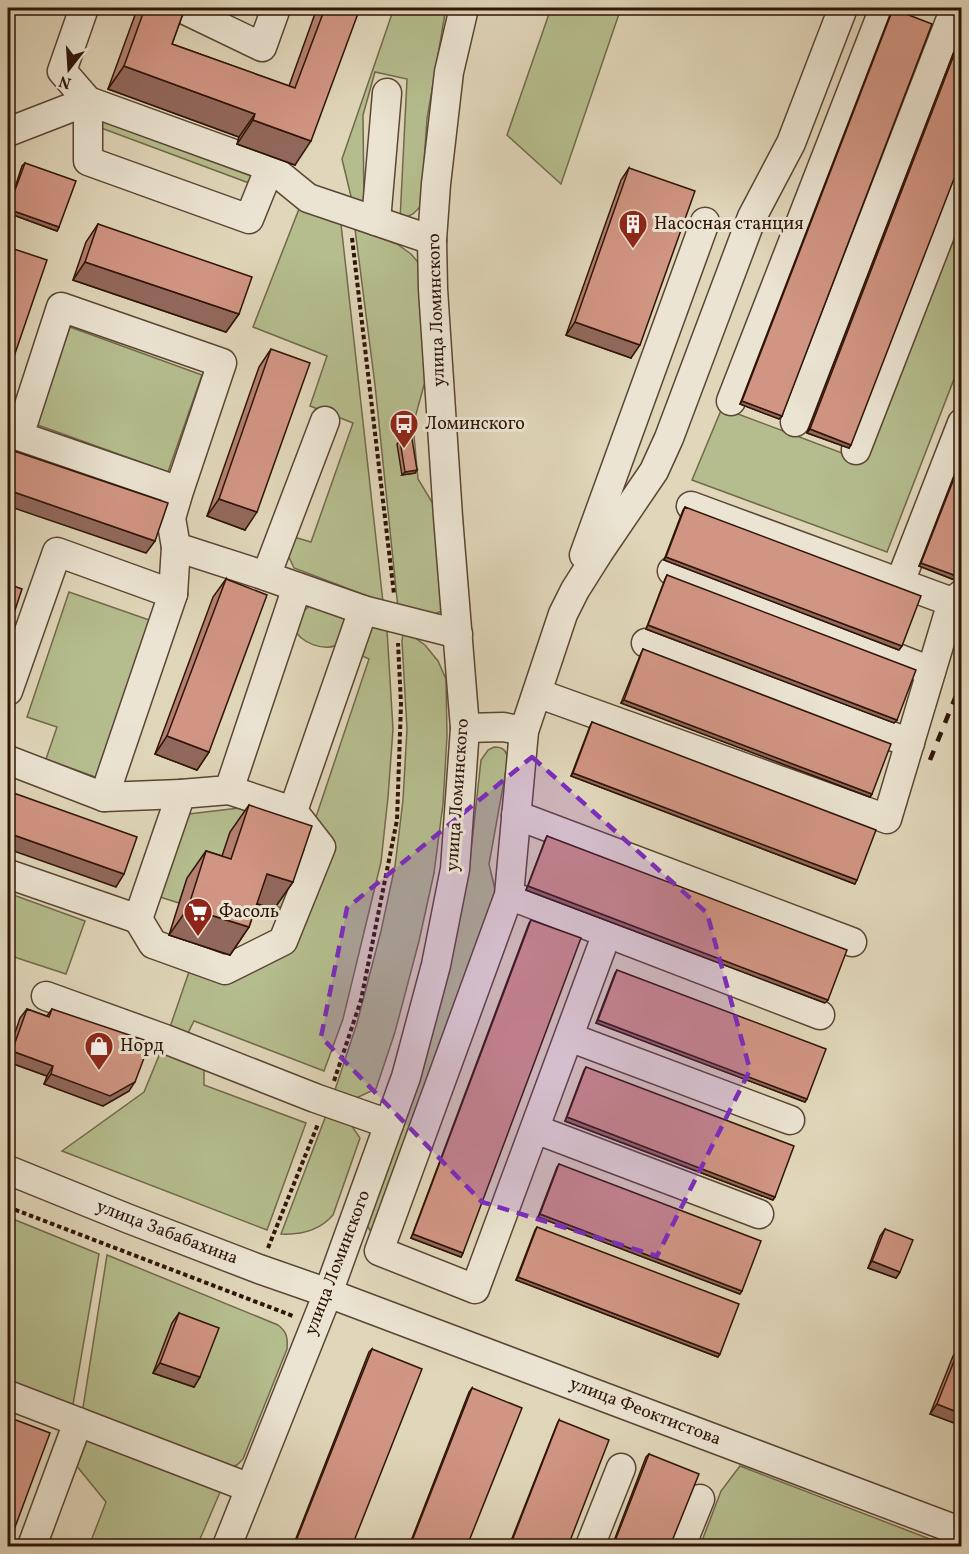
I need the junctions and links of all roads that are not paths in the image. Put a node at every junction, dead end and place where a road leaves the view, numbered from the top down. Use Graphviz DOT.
graph roads {
  1 [pos="84,8"];
  2 [pos="181,8"];
  3 [pos="276,8"];
  4 [pos="464,8"];
  5 [pos="844,8"];
  6 [pos="884,8"];
  7 [pos="953,10"];
  8 [pos="816,77"];
  9 [pos="852,88"];
  10 [pos="387,93"];
  11 [pos="88,100"];
  12 [pos="8,132"];
  13 [pos="270,167"];
  14 [pos="962,178"];
  15 [pos="376,221"];
  16 [pos="705,222"];
  17 [pos="432,240"];
  18 [pos="731,401"];
  19 [pos="325,421"];
  20 [pos="795,422"];
  21 [pos="962,423"];
  22 [pos="856,450"];
  23 [pos="179,490"];
  24 [pos="691,506"];
  25 [pos="176,547"];
  26 [pos="672,571"];
  27 [pos="266,576"];
  28 [pos="900,582"];
  29 [pos="297,587"];
  30 [pos="173,594"];
  31 [pos="956,598"];
  32 [pos="363,610"];
  33 [pos="563,614"];
  34 [pos="458,634"];
  35 [pos="646,643"];
  36 [pos="931,671"];
  37 [pos="8,691"];
  38 [pos="537,693"];
  39 [pos="465,728"];
  40 [pos="524,730"];
  41 [pos="910,743"];
  42 [pos="8,760"];
  43 [pos="229,790"];
  44 [pos="181,794"];
  45 [pos="104,797"];
  46 [pos="293,811"];
  47 [pos="516,815"];
  48 [pos="8,874"];
  49 [pos="509,895"];
  50 [pos="138,919"];
  51 [pos="607,933"];
  52 [pos="852,942"];
  53 [pos="46,996"];
  54 [pos="820,1016"];
  55 [pos="569,1036"];
  56 [pos="790,1120"];
  57 [pos="389,1124"];
  58 [pos="535,1129"];
  59 [pos="8,1170"];
  60 [pos="759,1214"];
  61 [pos="328,1293"];
  62 [pos="8,1395"];
  63 [pos="78,1422"];
  64 [pos="621,1468"];
  65 [pos="250,1488"];
  66 [pos="700,1499"];
  67 [pos="962,1532"];
  68 [pos="32,1546"];
  69 [pos="226,1546"];
  70 [pos="590,1546"];
  71 [pos="681,1546"];
  1 -- 11 [label="street"];
  2 -- 3 [label="street"];
  4 -- 17 [label="street, улица Ломинского"];
  5 -- 8 [label="street"];
  6 -- 9 [label="street"];
  7 -- 20 [label="street"];
  8 -- 9 [label="street"];
  8 -- 33 [label="street"];
  9 -- 18 [label="street"];
  10 -- 15 [label="street"];
  11 -- 12 [label="street"];
  11 -- 13 [label="street"];
  11 -- 13 [label="street"];
  13 -- 15 [label="street"];
  14 -- 22 [label="street"];
  15 -- 17 [label="street"];
  16 -- 33 [label="street"];
  17 -- 34 [label="street, улица Ломинского"];
  19 -- 27 [label="street"];
  21 -- 28 [label="street"];
  23 -- 23 [label="street"];
  23 -- 25 [label="street"];
  24 -- 28 [label="street"];
  25 -- 27 [label="street"];
  25 -- 30 [label="street"];
  26 -- 36 [label="street"];
  27 -- 29 [label="street"];
  28 -- 31 [label="street"];
  29 -- 32 [label="street"];
  29 -- 43 [label="street"];
  30 -- 37 [label="street"];
  30 -- 45 [label="street"];
  31 -- 36 [label="street"];
  32 -- 34 [label="street"];
  32 -- 46 [label="street"];
  33 -- 38 [label="street"];
  34 -- 39 [label="street, улица Ломинского"];
  35 -- 41 [label="street"];
  36 -- 41 [label="street"];
  38 -- 40 [label="street"];
  38 -- 41 [label="street"];
  39 -- 40 [label="street"];
  39 -- 57 [label="street, улица Ломинского"];
  40 -- 47 [label="street"];
  42 -- 45 [label="street"];
  43 -- 44 [label="street"];
  43 -- 46 [label="street"];
  44 -- 45 [label="street"];
  44 -- 50 [label="street"];
  46 -- 50 [label="street"];
  47 -- 49 [label="street"];
  47 -- 52 [label="street"];
  48 -- 50 [label="street"];
  49 -- 51 [label="street"];
  49 -- 58 [label="street"];
  51 -- 54 [label="street"];
  51 -- 55 [label="street"];
  53 -- 57 [label="street"];
  55 -- 56 [label="street"];
  55 -- 58 [label="street"];
  57 -- 61 [label="street, улица Ломинского"];
  58 -- 60 [label="street"];
  59 -- 61 [label="street, улица Забабахина"];
  61 -- 65 [label="street, улица Ломинского"];
  61 -- 67 [label="street, улица Феоктистова"];
  62 -- 63 [label="street"];
  63 -- 65 [label="street"];
  63 -- 68 [label="street"];
  64 -- 70 [label="street"];
  65 -- 69 [label="street, улица Ломинского"];
  66 -- 71 [label="street"];
}
